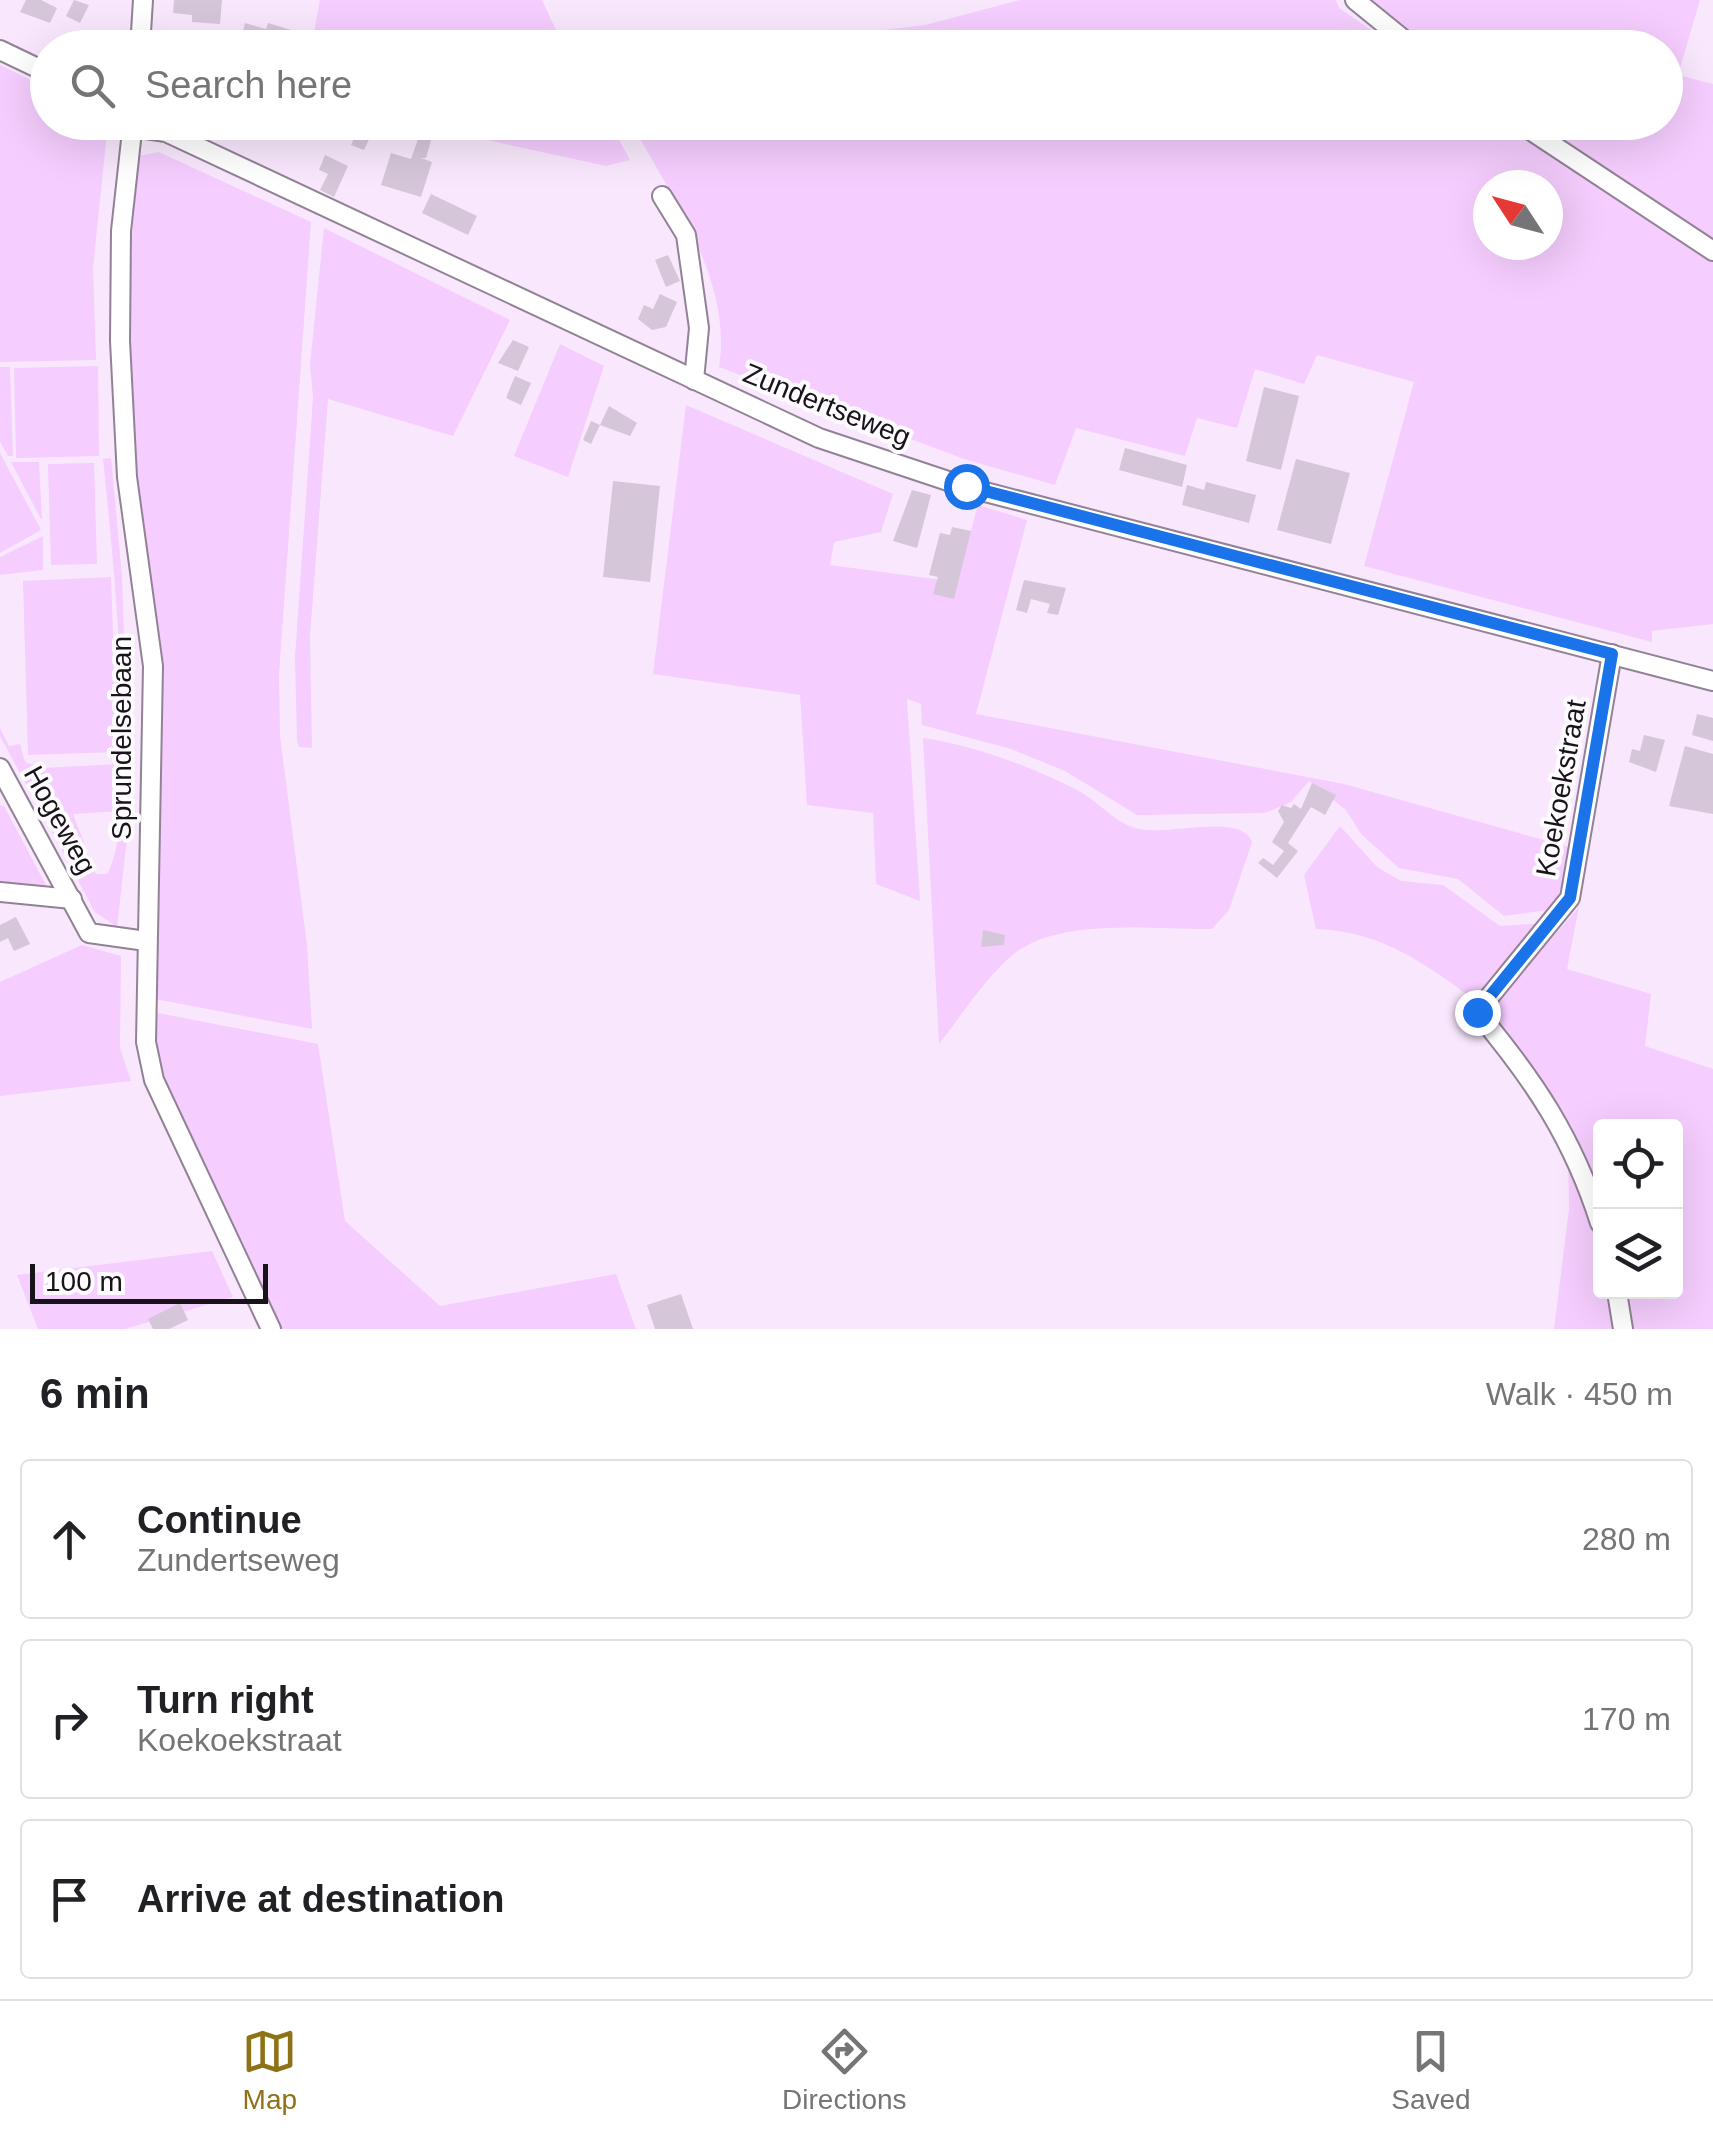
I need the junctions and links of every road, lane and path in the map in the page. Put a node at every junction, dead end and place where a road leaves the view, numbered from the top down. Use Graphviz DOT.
graph roads {
  1 [pos="143,0"];
  2 [pos="1355,0"];
  3 [pos="141,30"];
  4 [pos="1392,30"];
  5 [pos="0,50"];
  6 [pos="30,64"];
  7 [pos="130,140"];
  8 [pos="183,140"];
  9 [pos="1545,140"];
  10 [pos="662,196"];
  11 [pos="1713,251"];
  12 [pos="694,380"];
  13 [pos="1612,654"];
  14 [pos="1713,680"];
  15 [pos="0,768"];
  16 [pos="0,892"];
  17 [pos="72,899"];
  18 [pos="146,940"];
  19 [pos="1595,1209"];
  20 [pos="1618,1299"];
  21 [pos="271,1329"];
  22 [pos="1623,1329"];
  1 -- 3 [label="street"];
  2 -- 4 [label="street"];
  5 -- 6 [label="street"];
  7 -- 18 [label="street, Sprundelsebaan"];
  8 -- 12 [label="street, Zundertseweg"];
  9 -- 11 [label="street"];
  10 -- 12 [label="street"];
  12 -- 13 [label="street, Zundertseweg"];
  13 -- 14 [label="street, Zundertseweg"];
  13 -- 19 [label="street, Koekoekstraat"];
  15 -- 17 [label="street, Hogeweg"];
  16 -- 17 [label="street, Hogeweg"];
  17 -- 18 [label="street, Hogeweg"];
  18 -- 21 [label="street, Sprundelsebaan"];
  20 -- 22 [label="street"];
}
